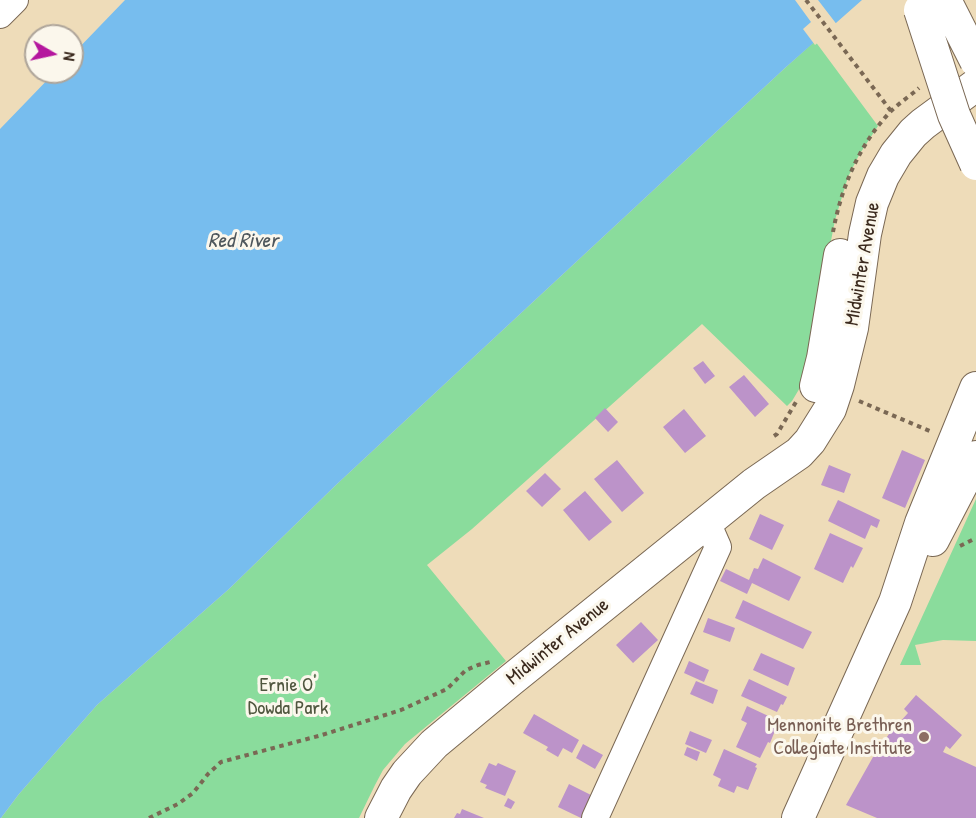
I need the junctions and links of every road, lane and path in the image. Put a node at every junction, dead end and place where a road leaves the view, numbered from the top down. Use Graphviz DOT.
graph roads {
  1 [pos="15,0"];
  2 [pos="806,0"];
  3 [pos="927,3"];
  4 [pos="0,15"];
  5 [pos="976,60"];
  6 [pos="976,65"];
  7 [pos="976,85"];
  8 [pos="976,120"];
  9 [pos="976,164"];
  10 [pos="831,237"];
  11 [pos="976,388"];
  12 [pos="799,398"];
  13 [pos="855,399"];
  14 [pos="939,436"];
  15 [pos="768,441"];
  16 [pos="976,458"];
  17 [pos="754,484"];
  18 [pos="707,522"];
  19 [pos="895,602"];
  20 [pos="500,666"];
  21 [pos="148,818"];
  22 [pos="381,818"];
  23 [pos="595,818"];
  24 [pos="798,818"];
  1 -- 4 [label="street"];
  2 -- 10 [label="path"];
  3 -- 5 [label="main road, bridge"];
  3 -- 8 [label="main road, bridge"];
  3 -- 9 [label="main road, bridge"];
  6 -- 17 [label="main road, Midwinter Avenue"];
  7 -- 17 [label="main road, Midwinter Avenue"];
  11 -- 19 [label="main road"];
  12 -- 15 [label="path"];
  13 -- 14 [label="path"];
  16 -- 19 [label="main road"];
  17 -- 18 [label="main road, Midwinter Avenue"];
  18 -- 22 [label="main road, Midwinter Avenue"];
  18 -- 23 [label="street"];
  19 -- 24 [label="main road"];
  20 -- 21 [label="path"];
}
